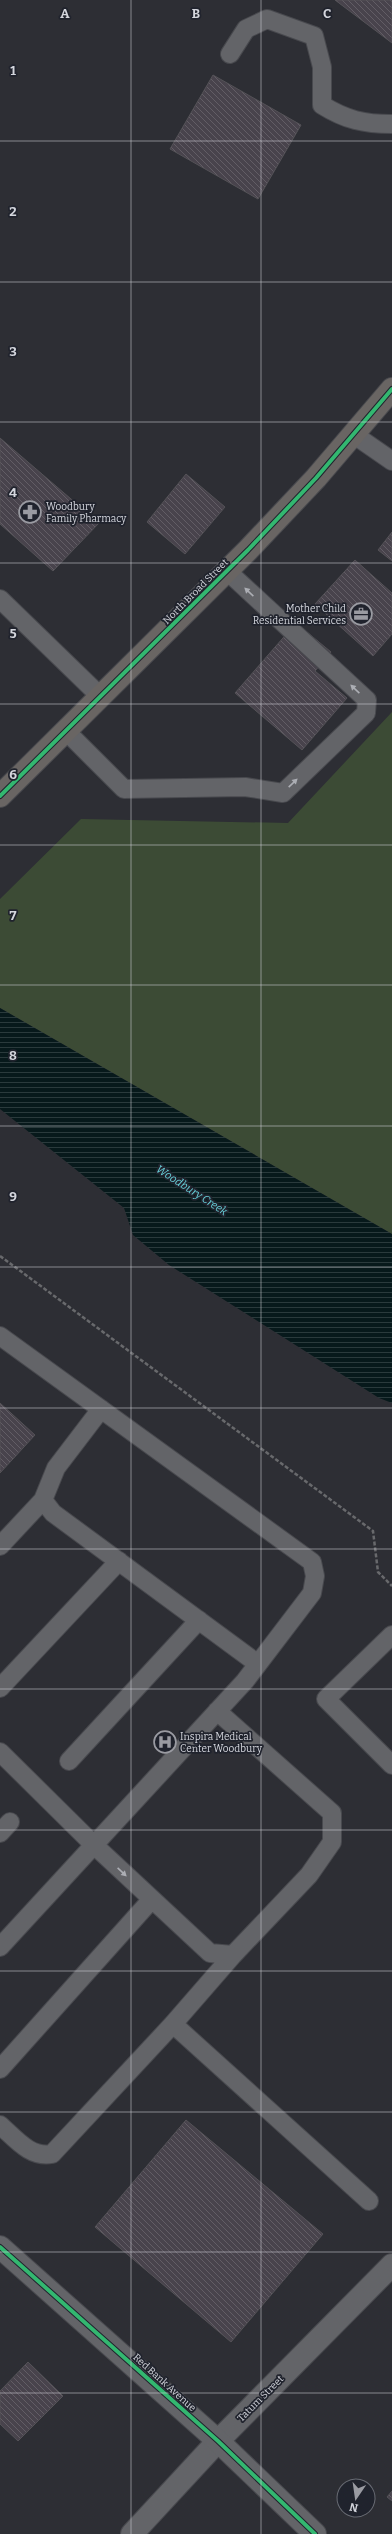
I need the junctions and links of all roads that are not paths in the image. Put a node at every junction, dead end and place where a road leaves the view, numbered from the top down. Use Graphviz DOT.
graph roads {
  1 [pos="230,54"];
  2 [pos="392,124"];
  3 [pos="392,389"];
  4 [pos="353,434"];
  5 [pos="392,461"];
  6 [pos="226,570"];
  7 [pos="0,599"];
  8 [pos="100,696"];
  9 [pos="66,731"];
  10 [pos="0,796"];
  11 [pos="0,1336"];
  12 [pos="101,1409"];
  13 [pos="42,1500"];
  14 [pos="0,1546"];
  15 [pos="118,1561"];
  16 [pos="199,1620"];
  17 [pos="392,1635"];
  18 [pos="258,1664"];
  19 [pos="0,1688"];
  20 [pos="217,1711"];
  21 [pos="0,1752"];
  22 [pos="69,1761"];
  23 [pos="392,1765"];
  24 [pos="94,1845"];
  25 [pos="152,1899"];
  26 [pos="0,1947"];
  27 [pos="233,1955"];
  28 [pos="173,2024"];
  29 [pos="0,2069"];
  30 [pos="0,2125"];
  31 [pos="369,2201"];
  32 [pos="0,2247"];
  33 [pos="392,2265"];
  34 [pos="218,2441"];
  35 [pos="132,2534"];
  36 [pos="315,2534"];
  1 -- 2 [label="lane"];
  3 -- 4 [label="main road, North Broad Street"];
  4 -- 5 [label="lane"];
  4 -- 6 [label="main road, North Broad Street"];
  6 -- 8 [label="main road, North Broad Street"];
  9 -- 6 [label="lane, one-way"];
  7 -- 8 [label="lane"];
  8 -- 9 [label="main road, North Broad Street"];
  9 -- 10 [label="main road, North Broad Street"];
  11 -- 12 [label="lane"];
  12 -- 13 [label="lane"];
  12 -- 18 [label="lane"];
  13 -- 14 [label="lane"];
  13 -- 15 [label="lane"];
  15 -- 16 [label="lane"];
  15 -- 19 [label="lane"];
  16 -- 18 [label="lane"];
  16 -- 22 [label="lane"];
  17 -- 23 [label="lane"];
  18 -- 20 [label="lane"];
  20 -- 24 [label="lane"];
  20 -- 27 [label="lane"];
  21 -- 24 [label="lane"];
  24 -- 25 [label="lane, one-way"];
  24 -- 26 [label="lane"];
  25 -- 27 [label="lane"];
  25 -- 29 [label="lane"];
  27 -- 28 [label="lane"];
  28 -- 30 [label="lane"];
  28 -- 31 [label="lane"];
  32 -- 34 [label="street, Red Bank Avenue"];
  33 -- 34 [label="street, Tatum Street"];
  34 -- 35 [label="street, Tatum Street"];
  34 -- 36 [label="street, Red Bank Avenue"];
}
